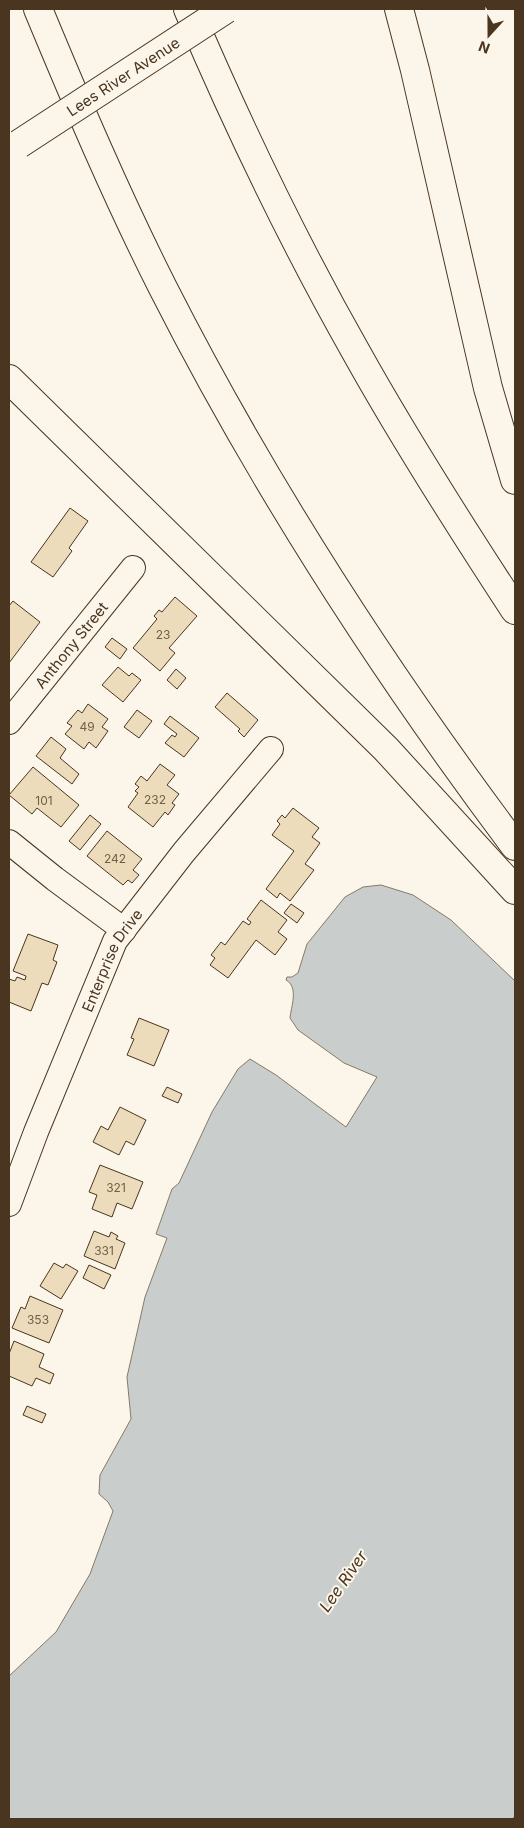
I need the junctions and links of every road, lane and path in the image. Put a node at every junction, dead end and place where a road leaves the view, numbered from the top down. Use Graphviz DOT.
graph roads {
  1 [pos="38,9"];
  2 [pos="188,9"];
  3 [pos="226,9"];
  4 [pos="399,9"];
  5 [pos="410,9"];
  6 [pos="415,70"];
  7 [pos="19,144"];
  8 [pos="13,382"];
  9 [pos="515,480"];
  10 [pos="133,568"];
  11 [pos="515,610"];
  12 [pos="9,722"];
  13 [pos="270,750"];
  14 [pos="9,842"];
  15 [pos="515,846"];
  16 [pos="515,890"];
  17 [pos="124,930"];
  18 [pos="9,1204"];
  1 -- 15 [label="main road"];
  2 -- 11 [label="main road"];
  3 -- 7 [label="main road, Lees River Avenue, bridge"];
  4 -- 6 [label="main road"];
  5 -- 6 [label="main road"];
  6 -- 9 [label="main road"];
  8 -- 16 [label="main road"];
  10 -- 12 [label="street, Anthony Street"];
  13 -- 17 [label="street, Enterprise Drive"];
  14 -- 17 [label="street"];
  17 -- 18 [label="street, Enterprise Drive"];
}
